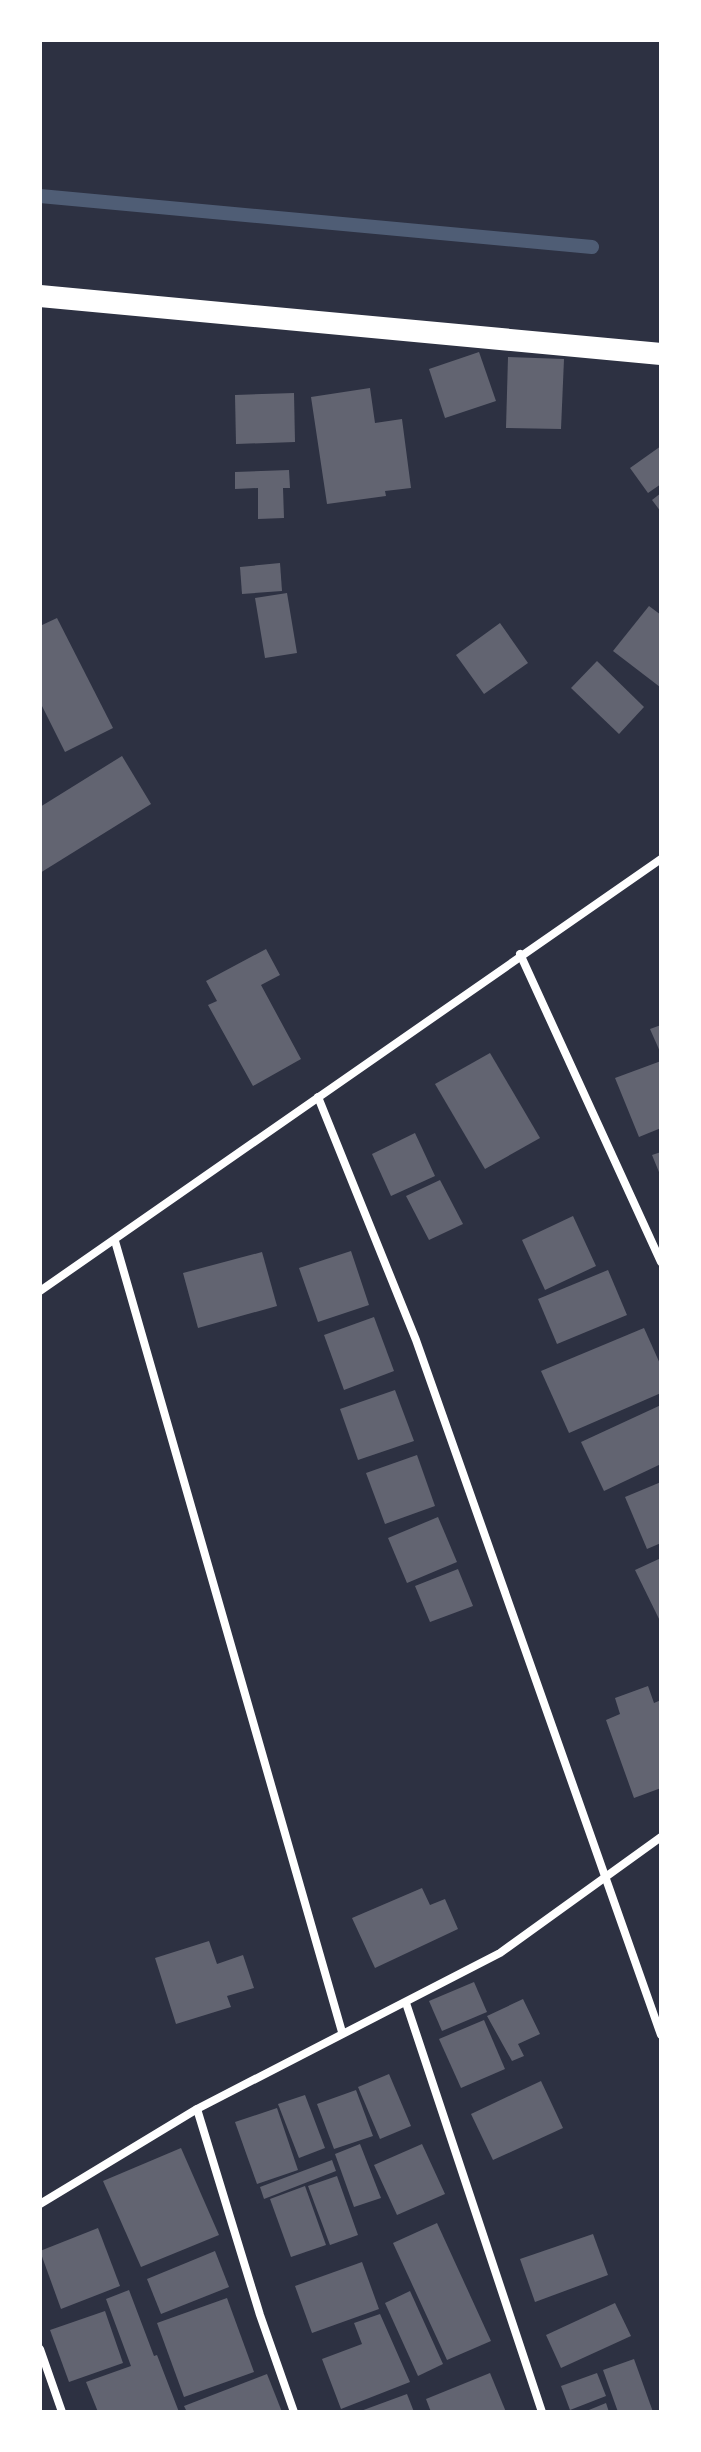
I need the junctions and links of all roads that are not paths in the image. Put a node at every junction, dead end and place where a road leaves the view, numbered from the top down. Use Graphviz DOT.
graph roads {
  1 [pos="40,296"];
  2 [pos="661,354"];
  3 [pos="661,859"];
  4 [pos="520,954"];
  5 [pos="318,1097"];
  6 [pos="115,1241"];
  7 [pos="661,1262"];
  8 [pos="40,1291"];
  9 [pos="661,1837"];
  10 [pos="605,1877"];
  11 [pos="406,2003"];
  12 [pos="342,2032"];
  13 [pos="661,2035"];
  14 [pos="197,2109"];
  15 [pos="40,2204"];
  16 [pos="40,2349"];
  17 [pos="62,2412"];
  18 [pos="294,2412"];
  19 [pos="542,2412"];
  1 -- 2 [label="highway"];
  3 -- 4 [label="street"];
  4 -- 5 [label="street"];
  4 -- 7 [label="street"];
  5 -- 6 [label="street"];
  5 -- 10 [label="street"];
  6 -- 8 [label="street"];
  6 -- 12 [label="street"];
  9 -- 10 [label="street"];
  10 -- 11 [label="street"];
  10 -- 13 [label="street"];
  11 -- 12 [label="street"];
  11 -- 19 [label="street"];
  12 -- 14 [label="street"];
  14 -- 15 [label="street"];
  14 -- 18 [label="street"];
  16 -- 17 [label="street"];
}
